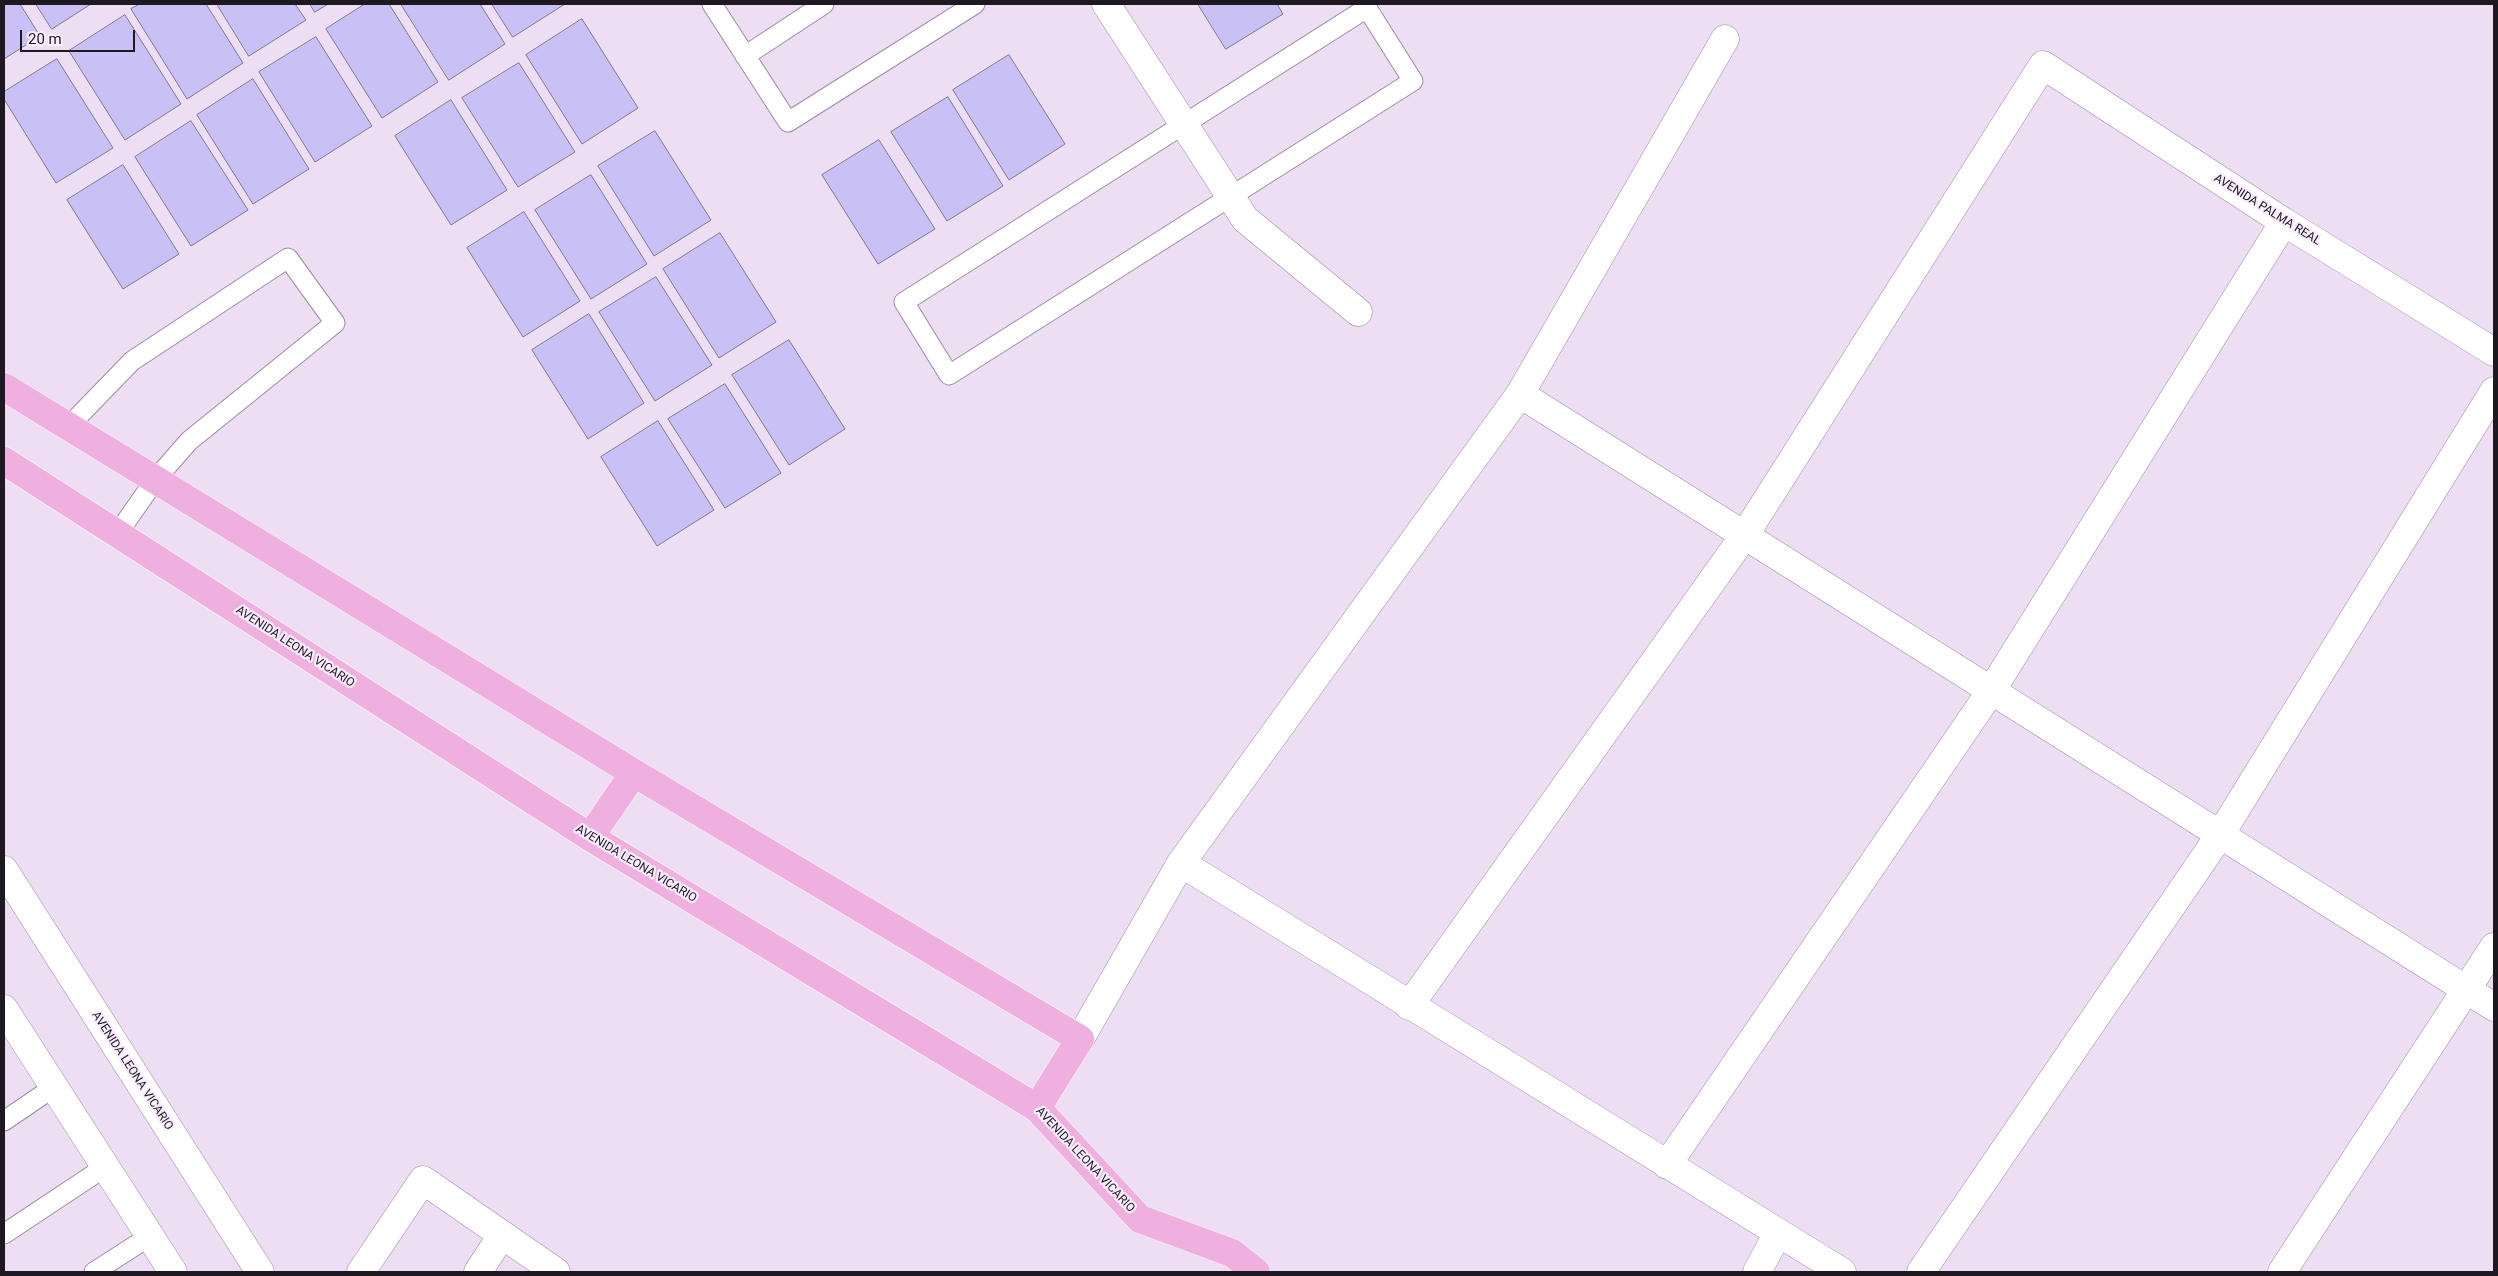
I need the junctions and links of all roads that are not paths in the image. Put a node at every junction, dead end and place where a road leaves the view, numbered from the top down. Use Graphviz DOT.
graph roads {
  1 [pos="712,4"];
  2 [pos="824,4"];
  3 [pos="975,4"];
  4 [pos="1106,4"];
  5 [pos="1725,38"];
  6 [pos="745,56"];
  7 [pos="1184,124"];
  8 [pos="1230,196"];
  9 [pos="2284,222"];
  10 [pos="1358,312"];
  11 [pos="2494,352"];
  12 [pos="4,387"];
  13 [pos="2494,392"];
  14 [pos="1520,394"];
  15 [pos="68,427"];
  16 [pos="4,461"];
  17 [pos="155,480"];
  18 [pos="118,533"];
  19 [pos="1744,536"];
  20 [pos="1991,691"];
  21 [pos="634,773"];
  22 [pos="2220,835"];
  23 [pos="590,837"];
  24 [pos="1182,863"];
  25 [pos="4,870"];
  26 [pos="2494,947"];
  27 [pos="2467,990"];
  28 [pos="1409,1006"];
  29 [pos="2494,1007"];
  30 [pos="4,1009"];
  31 [pos="1080,1039"];
  32 [pos="54,1088"];
  33 [pos="1037,1108"];
  34 [pos="4,1121"];
  35 [pos="1667,1165"];
  36 [pos="105,1167"];
  37 [pos="1778,1233"];
  38 [pos="4,1234"];
  39 [pos="502,1235"];
  40 [pos="150,1236"];
  41 [pos="94,1272"];
  42 [pos="173,1272"];
  43 [pos="260,1272"];
  44 [pos="361,1272"];
  45 [pos="478,1272"];
  46 [pos="556,1272"];
  47 [pos="1256,1272"];
  48 [pos="1757,1272"];
  49 [pos="1842,1272"];
  50 [pos="1921,1272"];
  51 [pos="2282,1272"];
  1 -- 6 [label="lane"];
  2 -- 6 [label="lane"];
  3 -- 6 [label="lane"];
  4 -- 7 [label="street"];
  5 -- 14 [label="street"];
  7 -- 8 [label="street"];
  7 -- 8 [label="lane"];
  7 -- 8 [label="lane"];
  8 -- 10 [label="street"];
  9 -- 11 [label="street, AVENIDA PALMA REAL"];
  9 -- 19 [label="street, AVENIDA PALMA REAL"];
  9 -- 20 [label="street"];
  12 -- 15 [label="main road"];
  13 -- 22 [label="street"];
  14 -- 19 [label="street"];
  14 -- 24 [label="street"];
  15 -- 17 [label="main road"];
  15 -- 17 [label="lane"];
  16 -- 18 [label="main road, AVENIDA LEONA VICARIO"];
  17 -- 18 [label="lane"];
  17 -- 21 [label="main road"];
  18 -- 23 [label="main road, AVENIDA LEONA VICARIO"];
  19 -- 20 [label="street"];
  19 -- 28 [label="street"];
  20 -- 22 [label="street"];
  20 -- 35 [label="street"];
  21 -- 23 [label="main road"];
  21 -- 31 [label="main road"];
  22 -- 27 [label="street"];
  22 -- 50 [label="street"];
  23 -- 33 [label="main road, AVENIDA LEONA VICARIO"];
  24 -- 28 [label="street"];
  24 -- 31 [label="street"];
  25 -- 43 [label="street, AVENIDA LEONA VICARIO"];
  26 -- 27 [label="street"];
  27 -- 29 [label="street"];
  27 -- 51 [label="street"];
  28 -- 35 [label="street"];
  30 -- 32 [label="street"];
  31 -- 33 [label="main road"];
  32 -- 34 [label="lane"];
  32 -- 36 [label="street"];
  33 -- 47 [label="main road, AVENIDA LEONA VICARIO"];
  35 -- 37 [label="street"];
  36 -- 38 [label="lane"];
  36 -- 40 [label="street"];
  37 -- 48 [label="street"];
  37 -- 49 [label="street"];
  39 -- 44 [label="street"];
  39 -- 45 [label="street"];
  39 -- 46 [label="street"];
  40 -- 41 [label="lane"];
  40 -- 42 [label="street"];
}
